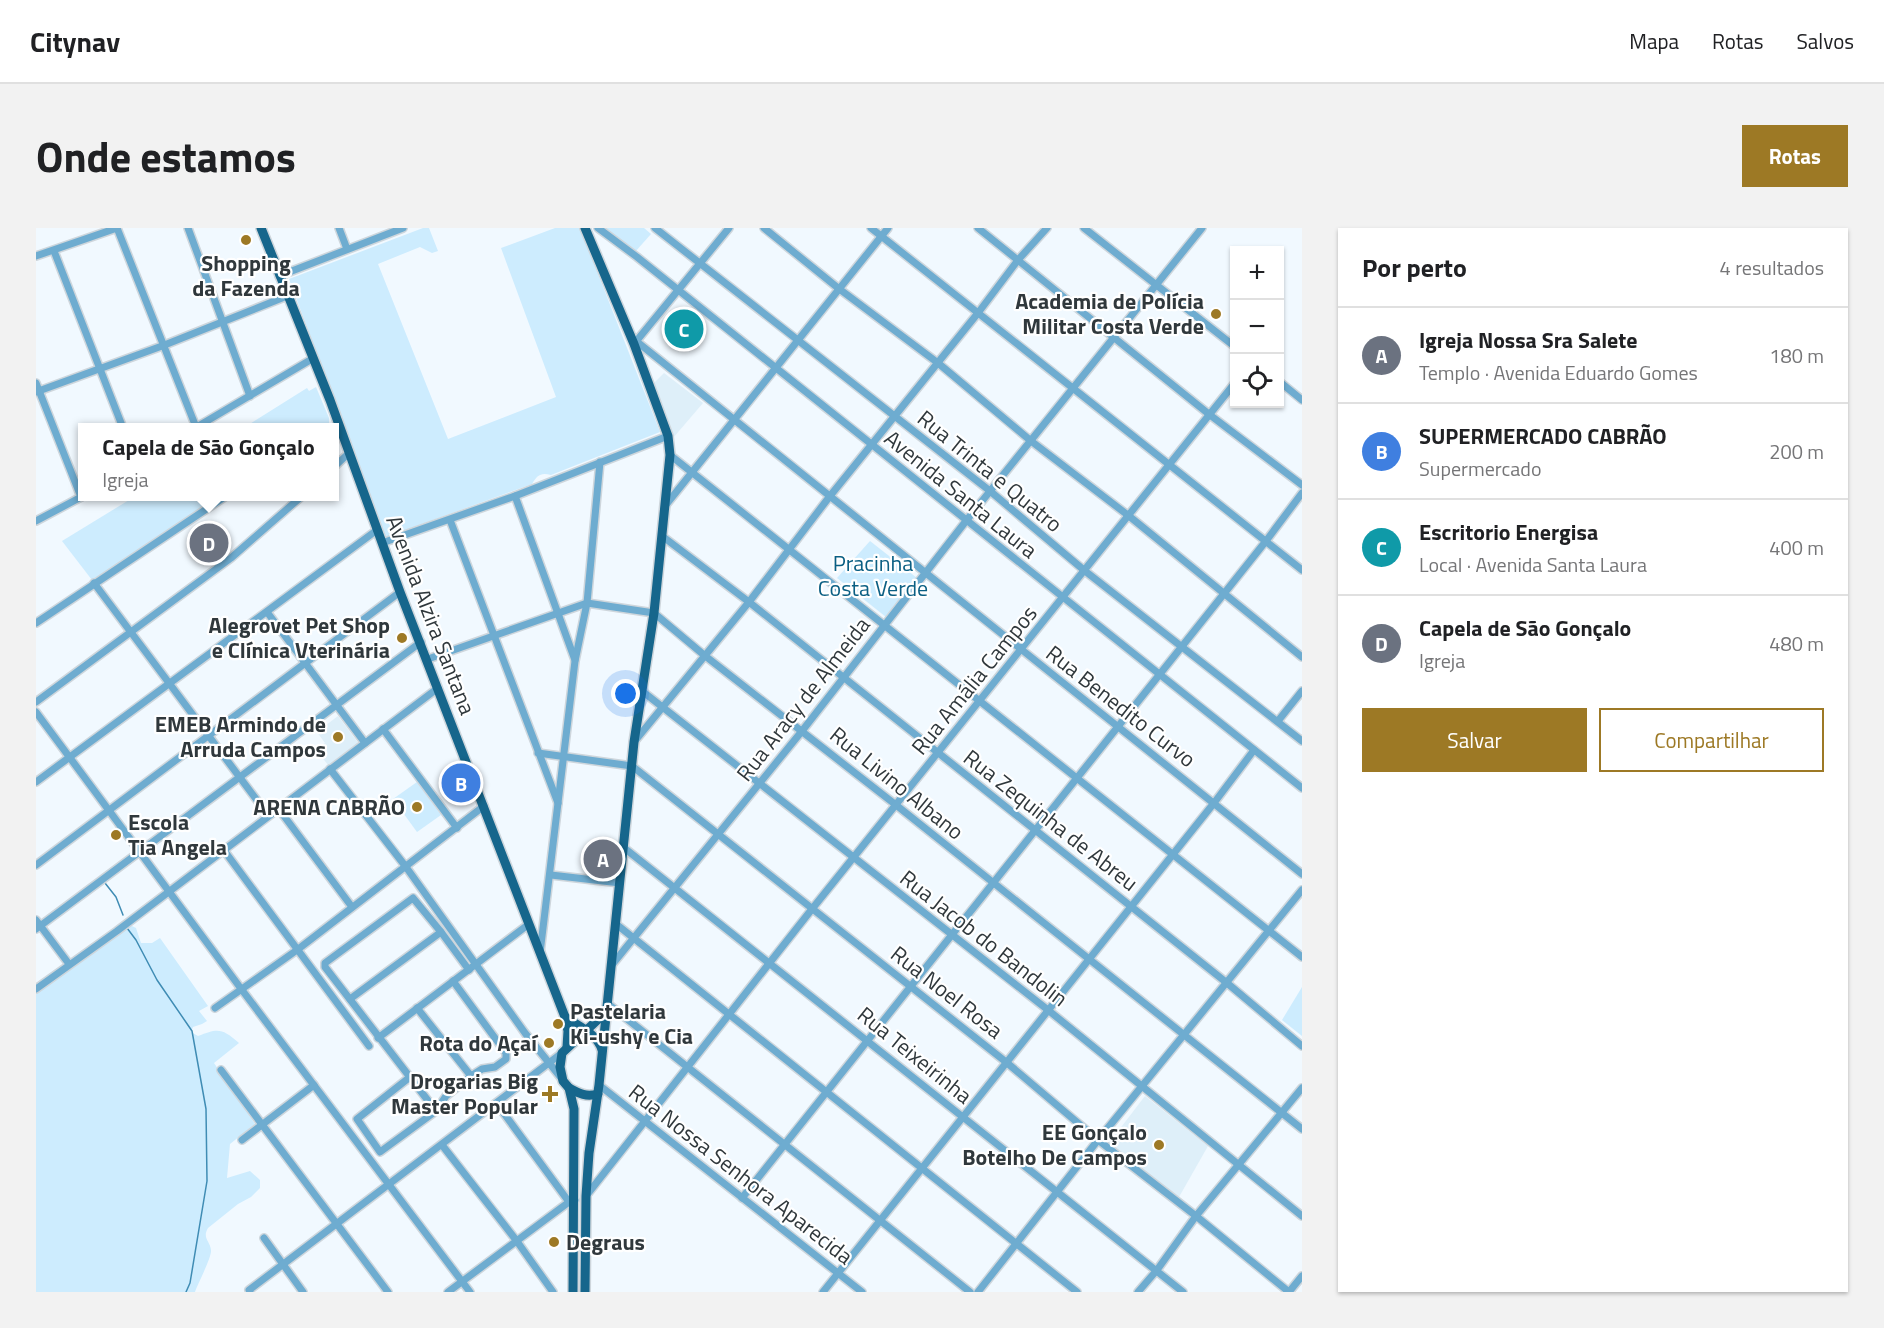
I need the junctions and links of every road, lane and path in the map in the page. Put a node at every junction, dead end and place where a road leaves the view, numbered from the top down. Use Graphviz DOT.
graph roads {
  1 [pos="117,228"];
  2 [pos="188,228"];
  3 [pos="261,228"];
  4 [pos="339,228"];
  5 [pos="403,228"];
  6 [pos="585,228"];
  7 [pos="598,228"];
  8 [pos="655,228"];
  9 [pos="729,228"];
  10 [pos="764,228"];
  11 [pos="872,228"];
  12 [pos="888,228"];
  13 [pos="978,228"];
  14 [pos="1047,228"];
  15 [pos="1084,228"];
  16 [pos="1197,230"];
  17 [pos="881,236"];
  18 [pos="347,249"];
  19 [pos="54,251"];
  20 [pos="36,256"];
  21 [pos="1018,260"];
  22 [pos="699,264"];
  23 [pos="279,276"];
  24 [pos="1156,284"];
  25 [pos="838,288"];
  26 [pos="678,291"];
  27 [pos="287,296"];
  28 [pos="978,313"];
  29 [pos="222,322"];
  30 [pos="1115,337"];
  31 [pos="796,340"];
  32 [pos="635,343"];
  33 [pos="1230,343"];
  34 [pos="162,346"];
  35 [pos="312,359"];
  36 [pos="938,363"];
  37 [pos="775,367"];
  38 [pos="100,368"];
  39 [pos="36,383"];
  40 [pos="1284,385"];
  41 [pos="1074,389"];
  42 [pos="1230,389"];
  43 [pos="38,391"];
  44 [pos="250,396"];
  45 [pos="1302,400"];
  46 [pos="1210,415"];
  47 [pos="893,417"];
  48 [pos="735,420"];
  49 [pos="121,423"];
  50 [pos="194,423"];
  51 [pos="203,423"];
  52 [pos="334,423"];
  53 [pos="339,434"];
  54 [pos="668,436"];
  55 [pos="1031,441"];
  56 [pos="871,444"];
  57 [pos="348,454"];
  58 [pos="670,455"];
  59 [pos="339,462"];
  60 [pos="600,462"];
  61 [pos="1169,465"];
  62 [pos="692,473"];
  63 [pos="1302,485"];
  64 [pos="78,487"];
  65 [pos="990,491"];
  66 [pos="1302,493"];
  67 [pos="515,496"];
  68 [pos="830,496"];
  69 [pos="78,499"];
  70 [pos="218,501"];
  71 [pos="296,501"];
  72 [pos="665,506"];
  73 [pos="1129,516"];
  74 [pos="450,520"];
  75 [pos="36,521"];
  76 [pos="966,521"];
  77 [pos="377,530"];
  78 [pos="662,536"];
  79 [pos="1266,541"];
  80 [pos="382,543"];
  81 [pos="789,551"];
  82 [pos="1302,570"];
  83 [pos="1084,571"];
  84 [pos="926,572"];
  85 [pos="94,583"];
  86 [pos="400,592"];
  87 [pos="1223,594"];
  88 [pos="1063,598"];
  89 [pos="749,602"];
  90 [pos="587,603"];
  91 [pos="267,612"];
  92 [pos="557,612"];
  93 [pos="654,614"];
  94 [pos="36,623"];
  95 [pos="885,625"];
  96 [pos="132,633"];
  97 [pos="493,635"];
  98 [pos="421,642"];
  99 [pos="1182,646"];
  100 [pos="1021,650"];
  101 [pos="704,655"];
  102 [pos="1302,657"];
  103 [pos="428,659"];
  104 [pos="575,661"];
  105 [pos="306,664"];
  106 [pos="1159,674"];
  107 [pos="844,678"];
  108 [pos="170,684"];
  109 [pos="438,688"];
  110 [pos="642,691"];
  111 [pos="1302,691"];
  112 [pos="36,702"];
  113 [pos="979,702"];
  114 [pos="336,705"];
  115 [pos="662,707"];
  116 [pos="36,712"];
  117 [pos="1278,721"];
  118 [pos="1119,726"];
  119 [pos="383,729"];
  120 [pos="802,731"];
  121 [pos="209,736"];
  122 [pos="1302,741"];
  123 [pos="365,742"];
  124 [pos="634,742"];
  125 [pos="1254,750"];
  126 [pos="538,753"];
  127 [pos="937,754"];
  128 [pos="565,756"];
  129 [pos="70,757"];
  130 [pos="632,766"];
  131 [pos="330,769"];
  132 [pos="239,777"];
  133 [pos="1077,778"];
  134 [pos="36,782"];
  135 [pos="760,783"];
  136 [pos="1301,787"];
  137 [pos="1214,803"];
  138 [pos="559,805"];
  139 [pos="896,805"];
  140 [pos="484,806"];
  141 [pos="278,808"];
  142 [pos="109,810"];
  143 [pos="268,815"];
  144 [pos="457,828"];
  145 [pos="1035,831"];
  146 [pos="719,836"];
  147 [pos="623,847"];
  148 [pos="223,849"];
  149 [pos="140,852"];
  150 [pos="1174,854"];
  151 [pos="853,858"];
  152 [pos="36,865"];
  153 [pos="406,867"];
  154 [pos="1302,874"];
  155 [pos="551,875"];
  156 [pos="620,883"];
  157 [pos="993,884"];
  158 [pos="674,887"];
  159 [pos="1302,890"];
  160 [pos="169,891"];
  161 [pos="352,907"];
  162 [pos="1131,907"];
  163 [pos="813,909"];
  164 [pos="528,924"];
  165 [pos="616,924"];
  166 [pos="37,925"];
  167 [pos="1269,930"];
  168 [pos="441,932"];
  169 [pos="952,936"];
  170 [pos="633,938"];
  171 [pos="297,950"];
  172 [pos="540,953"];
  173 [pos="1302,957"];
  174 [pos="1089,959"];
  175 [pos="69,964"];
  176 [pos="477,964"];
  177 [pos="771,964"];
  178 [pos="611,966"];
  179 [pos="469,970"];
  180 [pos="453,981"];
  181 [pos="1227,982"];
  182 [pos="912,987"];
  183 [pos="36,989"];
  184 [pos="242,990"];
  185 [pos="350,999"];
  186 [pos="215,1008"];
  187 [pos="417,1008"];
  188 [pos="607,1008"];
  189 [pos="1048,1010"];
  190 [pos="730,1016"];
  191 [pos="565,1017"];
  192 [pos="586,1031"];
  193 [pos="1184,1035"];
  194 [pos="378,1038"];
  195 [pos="868,1040"];
  196 [pos="369,1046"];
  197 [pos="1302,1046"];
  198 [pos="565,1050"];
  199 [pos="602,1052"];
  200 [pos="1006,1062"];
  201 [pos="549,1063"];
  202 [pos="688,1068"];
  203 [pos="221,1070"];
  204 [pos="471,1076"];
  205 [pos="410,1077"];
  206 [pos="314,1085"];
  207 [pos="566,1085"];
  208 [pos="1142,1086"];
  209 [pos="1302,1088"];
  210 [pos="598,1089"];
  211 [pos="826,1092"];
  212 [pos="497,1104"];
  213 [pos="436,1111"];
  214 [pos="1282,1113"];
  215 [pos="963,1116"];
  216 [pos="646,1122"];
  217 [pos="260,1124"];
  218 [pos="1302,1130"];
  219 [pos="242,1140"];
  220 [pos="1098,1140"];
  221 [pos="442,1145"];
  222 [pos="784,1145"];
  223 [pos="1240,1164"];
  224 [pos="921,1168"];
  225 [pos="389,1184"];
  226 [pos="1058,1192"];
  227 [pos="586,1196"];
  228 [pos="742,1198"];
  229 [pos="572,1201"];
  230 [pos="1196,1216"];
  231 [pos="1302,1216"];
  232 [pos="880,1220"];
  233 [pos="337,1224"];
  234 [pos="264,1238"];
  235 [pos="516,1240"];
  236 [pos="1016,1244"];
  237 [pos="283,1265"];
  238 [pos="1157,1270"];
  239 [pos="838,1274"];
  240 [pos="1302,1276"];
  241 [pos="462,1281"];
  242 [pos="249,1291"];
  243 [pos="303,1292"];
  244 [pos="388,1292"];
  245 [pos="448,1292"];
  246 [pos="470,1292"];
  247 [pos="553,1292"];
  248 [pos="573,1292"];
  249 [pos="585,1292"];
  250 [pos="823,1292"];
  251 [pos="861,1292"];
  252 [pos="970,1292"];
  253 [pos="978,1292"];
  254 [pos="1077,1292"];
  255 [pos="1138,1292"];
  256 [pos="1183,1292"];
  257 [pos="1289,1292"];
  1 -- 19 [label="street"];
  1 -- 34 [label="street"];
  2 -- 29 [label="street"];
  3 -- 23 [label="main road, Avenida Alzira Santana"];
  4 -- 18 [label="street"];
  5 -- 18 [label="street"];
  6 -- 32 [label="main road"];
  7 -- 26 [label="street, Avenida Santa Laura"];
  8 -- 22 [label="street, Rua Trinta e Quatro"];
  9 -- 22 [label="street"];
  10 -- 25 [label="street"];
  11 -- 17 [label="street"];
  12 -- 17 [label="street"];
  13 -- 21 [label="street"];
  14 -- 21 [label="street"];
  15 -- 24 [label="street"];
  16 -- 24 [label="street, Rua Aracy de Almeida"];
  17 -- 25 [label="street"];
  17 -- 28 [label="street"];
  18 -- 23 [label="street"];
  19 -- 20 [label="street"];
  19 -- 38 [label="street"];
  21 -- 28 [label="street"];
  21 -- 30 [label="street"];
  22 -- 26 [label="street"];
  22 -- 31 [label="street, Rua Trinta e Quatro"];
  23 -- 27 [label="main road, Avenida Alzira Santana"];
  24 -- 30 [label="street, Rua Aracy de Almeida"];
  24 -- 33 [label="street"];
  25 -- 31 [label="street"];
  25 -- 36 [label="street"];
  26 -- 32 [label="street"];
  26 -- 37 [label="street, Avenida Santa Laura"];
  27 -- 29 [label="street"];
  27 -- 35 [label="main road, Avenida Alzira Santana"];
  28 -- 36 [label="street"];
  28 -- 41 [label="street"];
  29 -- 34 [label="street"];
  29 -- 44 [label="street"];
  30 -- 41 [label="street, Rua Aracy de Almeida"];
  30 -- 46 [label="street"];
  31 -- 37 [label="street"];
  31 -- 47 [label="street, Rua Trinta e Quatro"];
  32 -- 48 [label="street, Rua Benedito Curvo"];
  32 -- 54 [label="main road"];
  34 -- 38 [label="street"];
  34 -- 50 [label="street"];
  35 -- 44 [label="street"];
  35 -- 52 [label="main road, Avenida Alzira Santana"];
  36 -- 47 [label="street"];
  36 -- 55 [label="street"];
  37 -- 48 [label="street"];
  37 -- 56 [label="street, Avenida Santa Laura"];
  38 -- 43 [label="street"];
  38 -- 49 [label="street"];
  39 -- 43 [label="street"];
  40 -- 45 [label="street"];
  41 -- 55 [label="street, Rua Aracy de Almeida"];
  41 -- 61 [label="street"];
  42 -- 46 [label="street, Rua Amália Campos"];
  43 -- 64 [label="street"];
  44 -- 51 [label="street"];
  46 -- 61 [label="street, Rua Amália Campos"];
  46 -- 63 [label="street"];
  47 -- 56 [label="street"];
  47 -- 65 [label="street, Rua Trinta e Quatro"];
  48 -- 62 [label="street"];
  48 -- 68 [label="street, Rua Benedito Curvo"];
  53 -- 57 [label="main road, Avenida Alzira Santana"];
  54 -- 58 [label="main road"];
  54 -- 60 [label="street"];
  55 -- 65 [label="street, Rua Aracy de Almeida"];
  55 -- 73 [label="street"];
  56 -- 68 [label="street"];
  56 -- 76 [label="street, Avenida Santa Laura"];
  57 -- 59 [label="street"];
  57 -- 77 [label="main road, Avenida Alzira Santana"];
  58 -- 62 [label="street"];
  58 -- 72 [label="main road"];
  60 -- 67 [label="street"];
  60 -- 90 [label="street"];
  61 -- 73 [label="street, Rua Amália Campos"];
  61 -- 79 [label="street"];
  62 -- 72 [label="street"];
  62 -- 81 [label="street"];
  65 -- 76 [label="street, Rua Aracy de Almeida"];
  65 -- 83 [label="street, Rua Trinta e Quatro"];
  66 -- 79 [label="street"];
  67 -- 74 [label="street"];
  67 -- 92 [label="street"];
  68 -- 81 [label="street"];
  68 -- 84 [label="street, Rua Benedito Curvo"];
  69 -- 75 [label="street"];
  70 -- 85 [label="street"];
  71 -- 96 [label="street"];
  72 -- 78 [label="main road"];
  73 -- 83 [label="street, Rua Amália Campos"];
  73 -- 87 [label="street"];
  74 -- 80 [label="street"];
  74 -- 97 [label="street"];
  76 -- 84 [label="street, Rua Aracy de Almeida"];
  76 -- 88 [label="street, Avenida Santa Laura"];
  77 -- 80 [label="main road, Avenida Alzira Santana"];
  77 -- 91 [label="street"];
  78 -- 89 [label="street, Rua Zequinha de Abreu"];
  78 -- 93 [label="main road"];
  79 -- 82 [label="street"];
  79 -- 87 [label="street"];
  80 -- 86 [label="main road, Avenida Alzira Santana"];
  81 -- 89 [label="street"];
  81 -- 95 [label="street"];
  83 -- 88 [label="street, Rua Amália Campos"];
  83 -- 99 [label="street, Rua Trinta e Quatro"];
  84 -- 95 [label="street, Rua Aracy de Almeida"];
  84 -- 100 [label="street, Rua Benedito Curvo"];
  85 -- 94 [label="street"];
  85 -- 96 [label="street"];
  86 -- 98 [label="main road, Avenida Alzira Santana"];
  86 -- 105 [label="street"];
  87 -- 99 [label="street"];
  87 -- 102 [label="street"];
  88 -- 100 [label="street, Rua Amália Campos"];
  88 -- 106 [label="street, Avenida Santa Laura"];
  89 -- 101 [label="street"];
  89 -- 107 [label="street, Rua Zequinha de Abreu"];
  90 -- 92 [label="street"];
  90 -- 93 [label="street"];
  90 -- 104 [label="street"];
  91 -- 105 [label="street"];
  91 -- 108 [label="street"];
  92 -- 97 [label="street"];
  92 -- 104 [label="street"];
  93 -- 101 [label="street, Rua Livino Albano"];
  93 -- 110 [label="main road"];
  95 -- 107 [label="street, Rua Aracy de Almeida"];
  95 -- 113 [label="street"];
  96 -- 108 [label="street"];
  96 -- 112 [label="street"];
  97 -- 103 [label="street"];
  97 -- 126 [label="street"];
  98 -- 103 [label="main road, Avenida Alzira Santana"];
  98 -- 114 [label="street"];
  99 -- 106 [label="street"];
  99 -- 117 [label="street, Rua Trinta e Quatro"];
  100 -- 113 [label="street, Rua Amália Campos"];
  100 -- 118 [label="street, Rua Benedito Curvo"];
  101 -- 115 [label="street"];
  101 -- 120 [label="street, Rua Livino Albano"];
  103 -- 109 [label="main road, Avenida Alzira Santana"];
  104 -- 128 [label="street"];
  105 -- 114 [label="street"];
  105 -- 121 [label="street"];
  106 -- 118 [label="street"];
  106 -- 125 [label="street, Avenida Santa Laura"];
  107 -- 120 [label="street, Rua Aracy de Almeida"];
  107 -- 127 [label="street, Rua Zequinha de Abreu"];
  108 -- 121 [label="street"];
  108 -- 129 [label="street"];
  109 -- 119 [label="street"];
  109 -- 140 [label="main road, Avenida Alzira Santana"];
  110 -- 115 [label="street, Rua Jacob do Bandolin"];
  110 -- 124 [label="main road"];
  111 -- 117 [label="street"];
  113 -- 127 [label="street, Rua Amália Campos"];
  113 -- 133 [label="street"];
  114 -- 123 [label="street"];
  114 -- 132 [label="street"];
  115 -- 124 [label="street"];
  115 -- 135 [label="street, Rua Jacob do Bandolin"];
  116 -- 129 [label="street"];
  117 -- 122 [label="street, Rua Trinta e Quatro"];
  118 -- 133 [label="street"];
  118 -- 137 [label="street, Rua Benedito Curvo"];
  119 -- 123 [label="street"];
  119 -- 144 [label="street"];
  120 -- 135 [label="street, Rua Aracy de Almeida"];
  120 -- 139 [label="street, Rua Livino Albano"];
  121 -- 132 [label="street"];
  121 -- 142 [label="street"];
  123 -- 131 [label="street"];
  124 -- 130 [label="main road"];
  125 -- 136 [label="street, Avenida Santa Laura"];
  125 -- 137 [label="street"];
  126 -- 128 [label="street"];
  126 -- 138 [label="street"];
  127 -- 139 [label="street, Rua Amália Campos"];
  127 -- 145 [label="street, Rua Zequinha de Abreu"];
  128 -- 130 [label="street"];
  128 -- 138 [label="street"];
  129 -- 134 [label="street"];
  129 -- 142 [label="street"];
  130 -- 146 [label="street, Rua Noel Rosa"];
  130 -- 147 [label="main road"];
  131 -- 141 [label="street"];
  131 -- 153 [label="street"];
  132 -- 143 [label="street"];
  132 -- 149 [label="street"];
  133 -- 145 [label="street"];
  133 -- 150 [label="street"];
  135 -- 146 [label="street, Rua Aracy de Almeida"];
  135 -- 151 [label="street, Rua Jacob do Bandolin"];
  137 -- 150 [label="street"];
  137 -- 154 [label="street, Rua Benedito Curvo"];
  138 -- 155 [label="street"];
  139 -- 151 [label="street, Rua Amália Campos"];
  139 -- 157 [label="street, Rua Livino Albano"];
  140 -- 144 [label="street"];
  140 -- 164 [label="main road, Avenida Alzira Santana"];
  141 -- 143 [label="street"];
  141 -- 161 [label="street"];
  142 -- 149 [label="street"];
  142 -- 152 [label="street"];
  143 -- 148 [label="street"];
  144 -- 153 [label="street"];
  145 -- 157 [label="street"];
  145 -- 162 [label="street, Rua Zequinha de Abreu"];
  146 -- 158 [label="street, Rua Aracy de Almeida"];
  146 -- 163 [label="street, Rua Noel Rosa"];
  147 -- 156 [label="main road"];
  147 -- 158 [label="street, Rua Teixeirinha"];
  148 -- 160 [label="street"];
  148 -- 171 [label="street"];
  149 -- 160 [label="street"];
  149 -- 166 [label="street"];
  150 -- 162 [label="street"];
  150 -- 167 [label="street"];
  151 -- 163 [label="street, Rua Amália Campos"];
  151 -- 169 [label="street, Rua Jacob do Bandolin"];
  153 -- 161 [label="street"];
  153 -- 176 [label="street"];
  155 -- 156 [label="street"];
  155 -- 172 [label="street"];
  156 -- 165 [label="main road"];
  157 -- 169 [label="street"];
  157 -- 174 [label="street, Rua Livino Albano"];
  158 -- 170 [label="street, Rua Aracy de Almeida"];
  158 -- 177 [label="street, Rua Teixeirinha"];
  159 -- 167 [label="street"];
  160 -- 175 [label="street"];
  160 -- 184 [label="street"];
  161 -- 171 [label="street"];
  162 -- 174 [label="street"];
  162 -- 181 [label="street, Rua Zequinha de Abreu"];
  163 -- 177 [label="street, Rua Amália Campos"];
  163 -- 182 [label="street, Rua Noel Rosa"];
  164 -- 172 [label="main road, Avenida Alzira Santana"];
  164 -- 176 [label="street"];
  165 -- 170 [label="street"];
  165 -- 178 [label="main road"];
  166 -- 175 [label="street"];
  167 -- 173 [label="street"];
  167 -- 181 [label="street"];
  168 -- 179 [label="street"];
  168 -- 185 [label="street"];
  168 -- 185 [label="street"];
  169 -- 182 [label="street"];
  169 -- 189 [label="street, Rua Jacob do Bandolin"];
  170 -- 178 [label="street, Rua Aracy de Almeida"];
  170 -- 190 [label="street"];
  171 -- 184 [label="street"];
  171 -- 196 [label="street"];
  172 -- 191 [label="main road, Avenida Alzira Santana"];
  174 -- 189 [label="street"];
  174 -- 193 [label="street, Rua Livino Albano"];
  175 -- 183 [label="street"];
  176 -- 179 [label="street"];
  176 -- 201 [label="street"];
  177 -- 190 [label="street, Rua Amália Campos"];
  177 -- 195 [label="street, Rua Teixeirinha"];
  178 -- 188 [label="main road"];
  179 -- 180 [label="street"];
  180 -- 187 [label="street"];
  180 -- 204 [label="street"];
  181 -- 193 [label="street"];
  181 -- 197 [label="street, Rua Zequinha de Abreu"];
  182 -- 195 [label="street"];
  182 -- 200 [label="street, Rua Noel Rosa"];
  184 -- 186 [label="street"];
  184 -- 206 [label="street"];
  185 -- 194 [label="street"];
  187 -- 194 [label="street"];
  187 -- 204 [label="street"];
  188 -- 192 [label="main road"];
  188 -- 199 [label="main road"];
  188 -- 202 [label="street"];
  189 -- 200 [label="street"];
  189 -- 208 [label="street, Rua Jacob do Bandolin"];
  190 -- 202 [label="street, Rua Amália Campos"];
  190 -- 211 [label="street"];
  191 -- 192 [label="main road"];
  191 -- 198 [label="main road, Avenida Alzira Santana"];
  192 -- 198 [label="main road"];
  192 -- 199 [label="main road"];
  193 -- 208 [label="street"];
  193 -- 214 [label="street, Rua Livino Albano"];
  194 -- 205 [label="street"];
  195 -- 211 [label="street"];
  195 -- 215 [label="street, Rua Teixeirinha"];
  198 -- 201 [label="street"];
  198 -- 207 [label="main road"];
  199 -- 210 [label="main road"];
  200 -- 215 [label="street"];
  200 -- 220 [label="street, Rua Noel Rosa"];
  201 -- 207 [label="street"];
  201 -- 212 [label="street"];
  202 -- 216 [label="street, Rua Amália Campos"];
  202 -- 222 [label="street"];
  203 -- 217 [label="street"];
  204 -- 213 [label="street"];
  205 -- 213 [label="street"];
  205 -- 213 [label="street"];
  206 -- 217 [label="street"];
  206 -- 225 [label="street"];
  207 -- 210 [label="main road"];
  207 -- 229 [label="main road"];
  208 -- 220 [label="street"];
  208 -- 223 [label="street, Rua Jacob do Bandolin"];
  209 -- 214 [label="street"];
  210 -- 216 [label="street, Rua Nossa Senhora Aparecida"];
  210 -- 227 [label="main road"];
  211 -- 222 [label="street"];
  211 -- 224 [label="street"];
  212 -- 221 [label="street"];
  212 -- 229 [label="street"];
  214 -- 218 [label="street, Rua Livino Albano"];
  214 -- 223 [label="street"];
  215 -- 224 [label="street"];
  215 -- 226 [label="street, Rua Teixeirinha"];
  216 -- 227 [label="street, Rua Amália Campos"];
  216 -- 228 [label="street, Rua Nossa Senhora Aparecida"];
  217 -- 219 [label="street"];
  217 -- 233 [label="street"];
  220 -- 226 [label="street"];
  220 -- 230 [label="street, Rua Noel Rosa"];
  221 -- 225 [label="street"];
  221 -- 235 [label="street"];
  222 -- 228 [label="street"];
  222 -- 232 [label="street"];
  223 -- 230 [label="street"];
  223 -- 231 [label="street, Rua Jacob do Bandolin"];
  224 -- 232 [label="street"];
  224 -- 236 [label="street"];
  225 -- 233 [label="street"];
  225 -- 241 [label="street"];
  226 -- 236 [label="street"];
  226 -- 238 [label="street, Rua Teixeirinha"];
  227 -- 249 [label="main road"];
  228 -- 239 [label="street, Rua Nossa Senhora Aparecida"];
  229 -- 235 [label="street"];
  229 -- 248 [label="main road"];
  230 -- 238 [label="street"];
  230 -- 257 [label="street, Rua Noel Rosa"];
  232 -- 239 [label="street"];
  232 -- 252 [label="street"];
  233 -- 237 [label="street"];
  233 -- 244 [label="street"];
  234 -- 237 [label="street"];
  235 -- 241 [label="street"];
  235 -- 247 [label="street"];
  236 -- 253 [label="street"];
  236 -- 254 [label="street"];
  237 -- 242 [label="street"];
  237 -- 243 [label="street"];
  238 -- 255 [label="street"];
  238 -- 256 [label="street, Rua Teixeirinha"];
  239 -- 250 [label="street"];
  239 -- 251 [label="street, Rua Nossa Senhora Aparecida"];
  240 -- 257 [label="street"];
  241 -- 245 [label="street"];
  241 -- 246 [label="street"];
}
